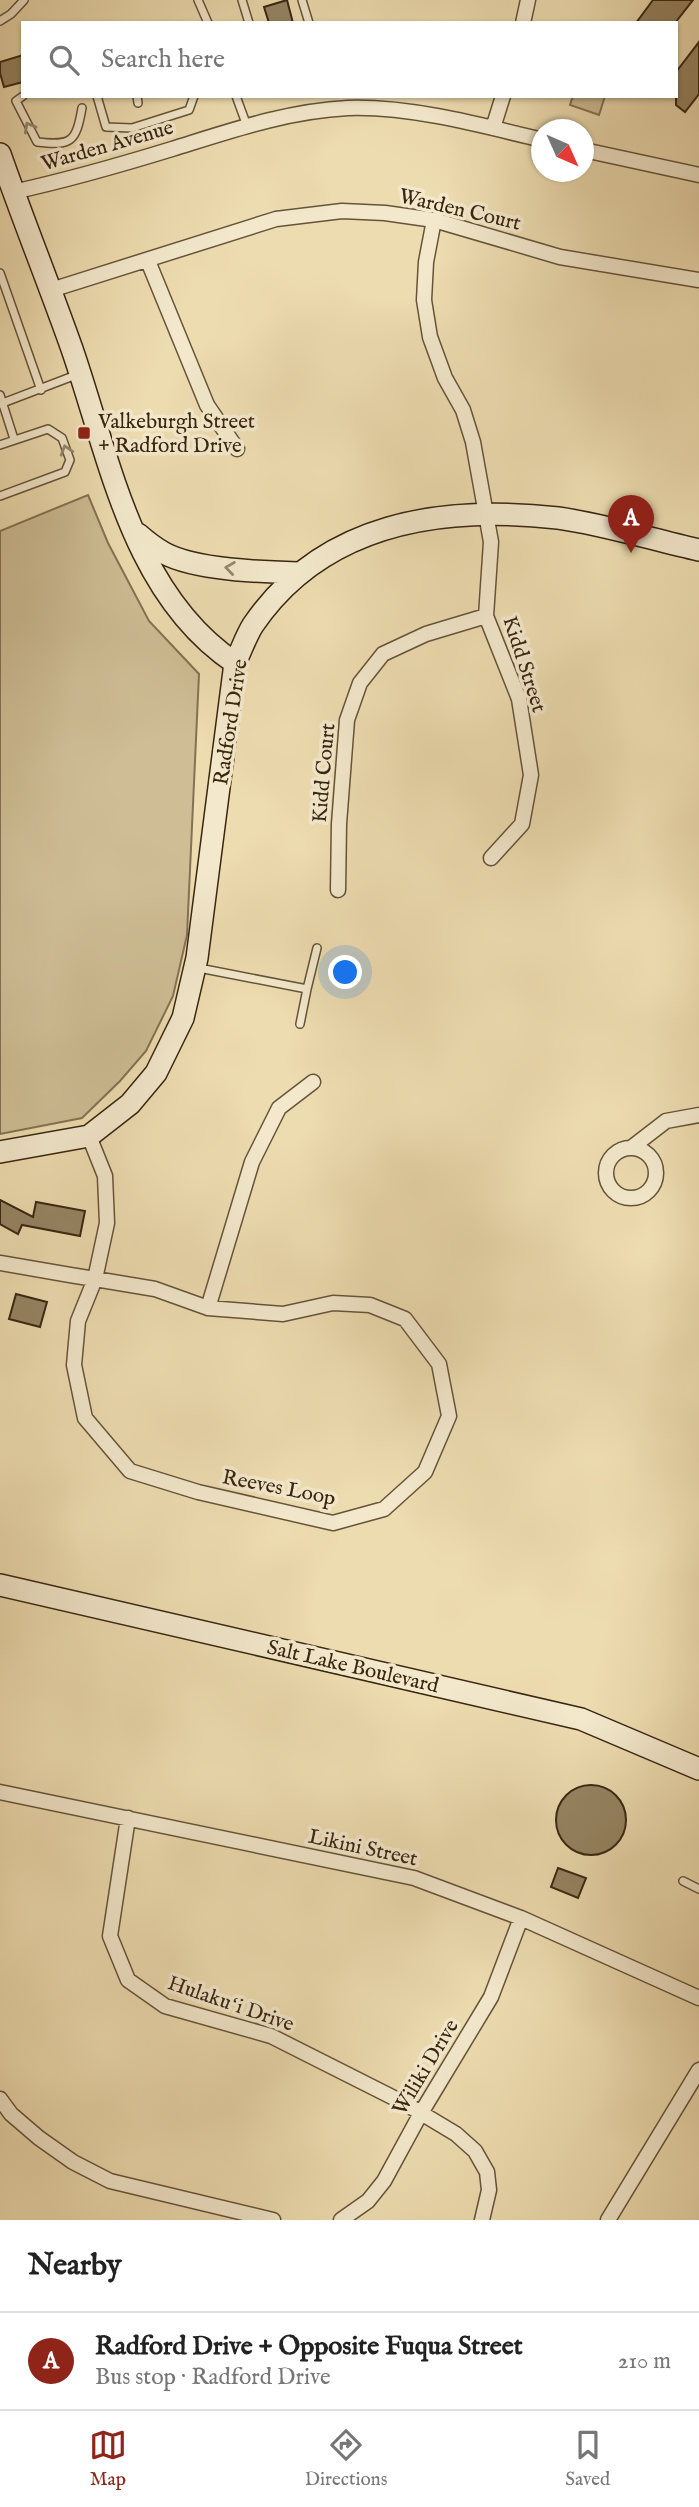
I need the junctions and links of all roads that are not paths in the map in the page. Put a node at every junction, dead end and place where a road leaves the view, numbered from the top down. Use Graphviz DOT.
graph roads {
  1 [pos="24,0"];
  2 [pos="199,0"];
  3 [pos="242,0"];
  4 [pos="302,0"];
  5 [pos="528,0"];
  6 [pos="0,21"];
  7 [pos="207,21"];
  8 [pos="248,21"];
  9 [pos="308,21"];
  10 [pos="523,21"];
  11 [pos="21,98"];
  12 [pos="98,98"];
  13 [pos="193,98"];
  14 [pos="237,98"];
  15 [pos="502,98"];
  16 [pos="82,108"];
  17 [pos="247,126"];
  18 [pos="493,128"];
  19 [pos="531,138"];
  20 [pos="594,152"];
  21 [pos="0,154"];
  22 [pos="699,175"];
  23 [pos="13,192"];
  24 [pos="434,220"];
  25 [pos="148,261"];
  26 [pos="0,273"];
  27 [pos="699,280"];
  28 [pos="51,290"];
  29 [pos="80,374"];
  30 [pos="41,390"];
  31 [pos="1,401"];
  32 [pos="14,439"];
  33 [pos="0,444"];
  34 [pos="237,449"];
  35 [pos="0,496"];
  36 [pos="485,513"];
  37 [pos="133,531"];
  38 [pos="699,550"];
  39 [pos="298,573"];
  40 [pos="486,616"];
  41 [pos="235,663"];
  42 [pos="491,858"];
  43 [pos="338,890"];
  44 [pos="317,948"];
  45 [pos="195,967"];
  46 [pos="307,989"];
  47 [pos="300,1024"];
  48 [pos="313,1083"];
  49 [pos="699,1115"];
  50 [pos="89,1136"];
  51 [pos="631,1148"];
  52 [pos="0,1152"];
  53 [pos="0,1263"];
  54 [pos="95,1279"];
  55 [pos="208,1308"];
  56 [pos="0,1585"];
  57 [pos="699,1769"];
  58 [pos="0,1792"];
  59 [pos="128,1818"];
  60 [pos="683,1881"];
  61 [pos="699,1889"];
  62 [pos="521,1918"];
  63 [pos="699,1998"];
  64 [pos="699,2070"];
  65 [pos="0,2099"];
  66 [pos="421,2113"];
  67 [pos="273,2220"];
  68 [pos="341,2220"];
  69 [pos="482,2220"];
  70 [pos="608,2220"];
  1 -- 6 [label="lane"];
  2 -- 7 [label="lane"];
  3 -- 8 [label="lane"];
  4 -- 9 [label="lane"];
  5 -- 10 [label="street"];
  16 -- 11 [label="lane, one-way"];
  12 -- 13 [label="lane"];
  14 -- 17 [label="lane"];
  15 -- 18 [label="street"];
  17 -- 18 [label="street, Warden Avenue"];
  17 -- 23 [label="street, Warden Avenue"];
  18 -- 19 [label="street, Warden Avenue"];
  20 -- 22 [label="street"];
  21 -- 23 [label="street"];
  23 -- 28 [label="street"];
  24 -- 25 [label="street, Warden Court"];
  24 -- 27 [label="street, Warden Court"];
  24 -- 36 [label="street, Kidd Street"];
  25 -- 28 [label="street, Warden Court"];
  25 -- 34 [label="street"];
  26 -- 30 [label="lane"];
  28 -- 29 [label="street"];
  29 -- 30 [label="lane"];
  29 -- 37 [label="street"];
  30 -- 31 [label="lane"];
  31 -- 32 [label="lane"];
  32 -- 33 [label="lane"];
  35 -- 32 [label="lane, one-way"];
  36 -- 38 [label="street, Radford Drive"];
  36 -- 39 [label="street, Radford Drive"];
  36 -- 40 [label="street, Kidd Street"];
  39 -- 37 [label="street, one-way"];
  37 -- 41 [label="street"];
  39 -- 41 [label="street, Radford Drive"];
  40 -- 42 [label="street, Kidd Street"];
  40 -- 43 [label="street, Kidd Court"];
  41 -- 45 [label="street, Radford Drive"];
  44 -- 46 [label="lane"];
  45 -- 46 [label="lane"];
  45 -- 50 [label="street, Radford Drive"];
  46 -- 47 [label="lane"];
  48 -- 55 [label="street"];
  49 -- 51 [label="street"];
  50 -- 52 [label="street, Radford Drive"];
  50 -- 54 [label="street, Reeves Loop"];
  53 -- 54 [label="street"];
  54 -- 55 [label="street, Reeves Loop"];
  54 -- 55 [label="street, Reeves Loop"];
  56 -- 57 [label="street, Salt Lake Boulevard"];
  58 -- 59 [label="street, Likini Street"];
  59 -- 62 [label="street, Likini Street"];
  59 -- 66 [label="street, Hulakuʻi Drive"];
  60 -- 61 [label="lane"];
  62 -- 63 [label="street, Likini Street"];
  62 -- 66 [label="street, Wiliki Drive"];
  64 -- 70 [label="street"];
  65 -- 67 [label="street"];
  66 -- 68 [label="street, Wiliki Drive"];
  66 -- 69 [label="street, Hulakuʻi Drive"];
}
